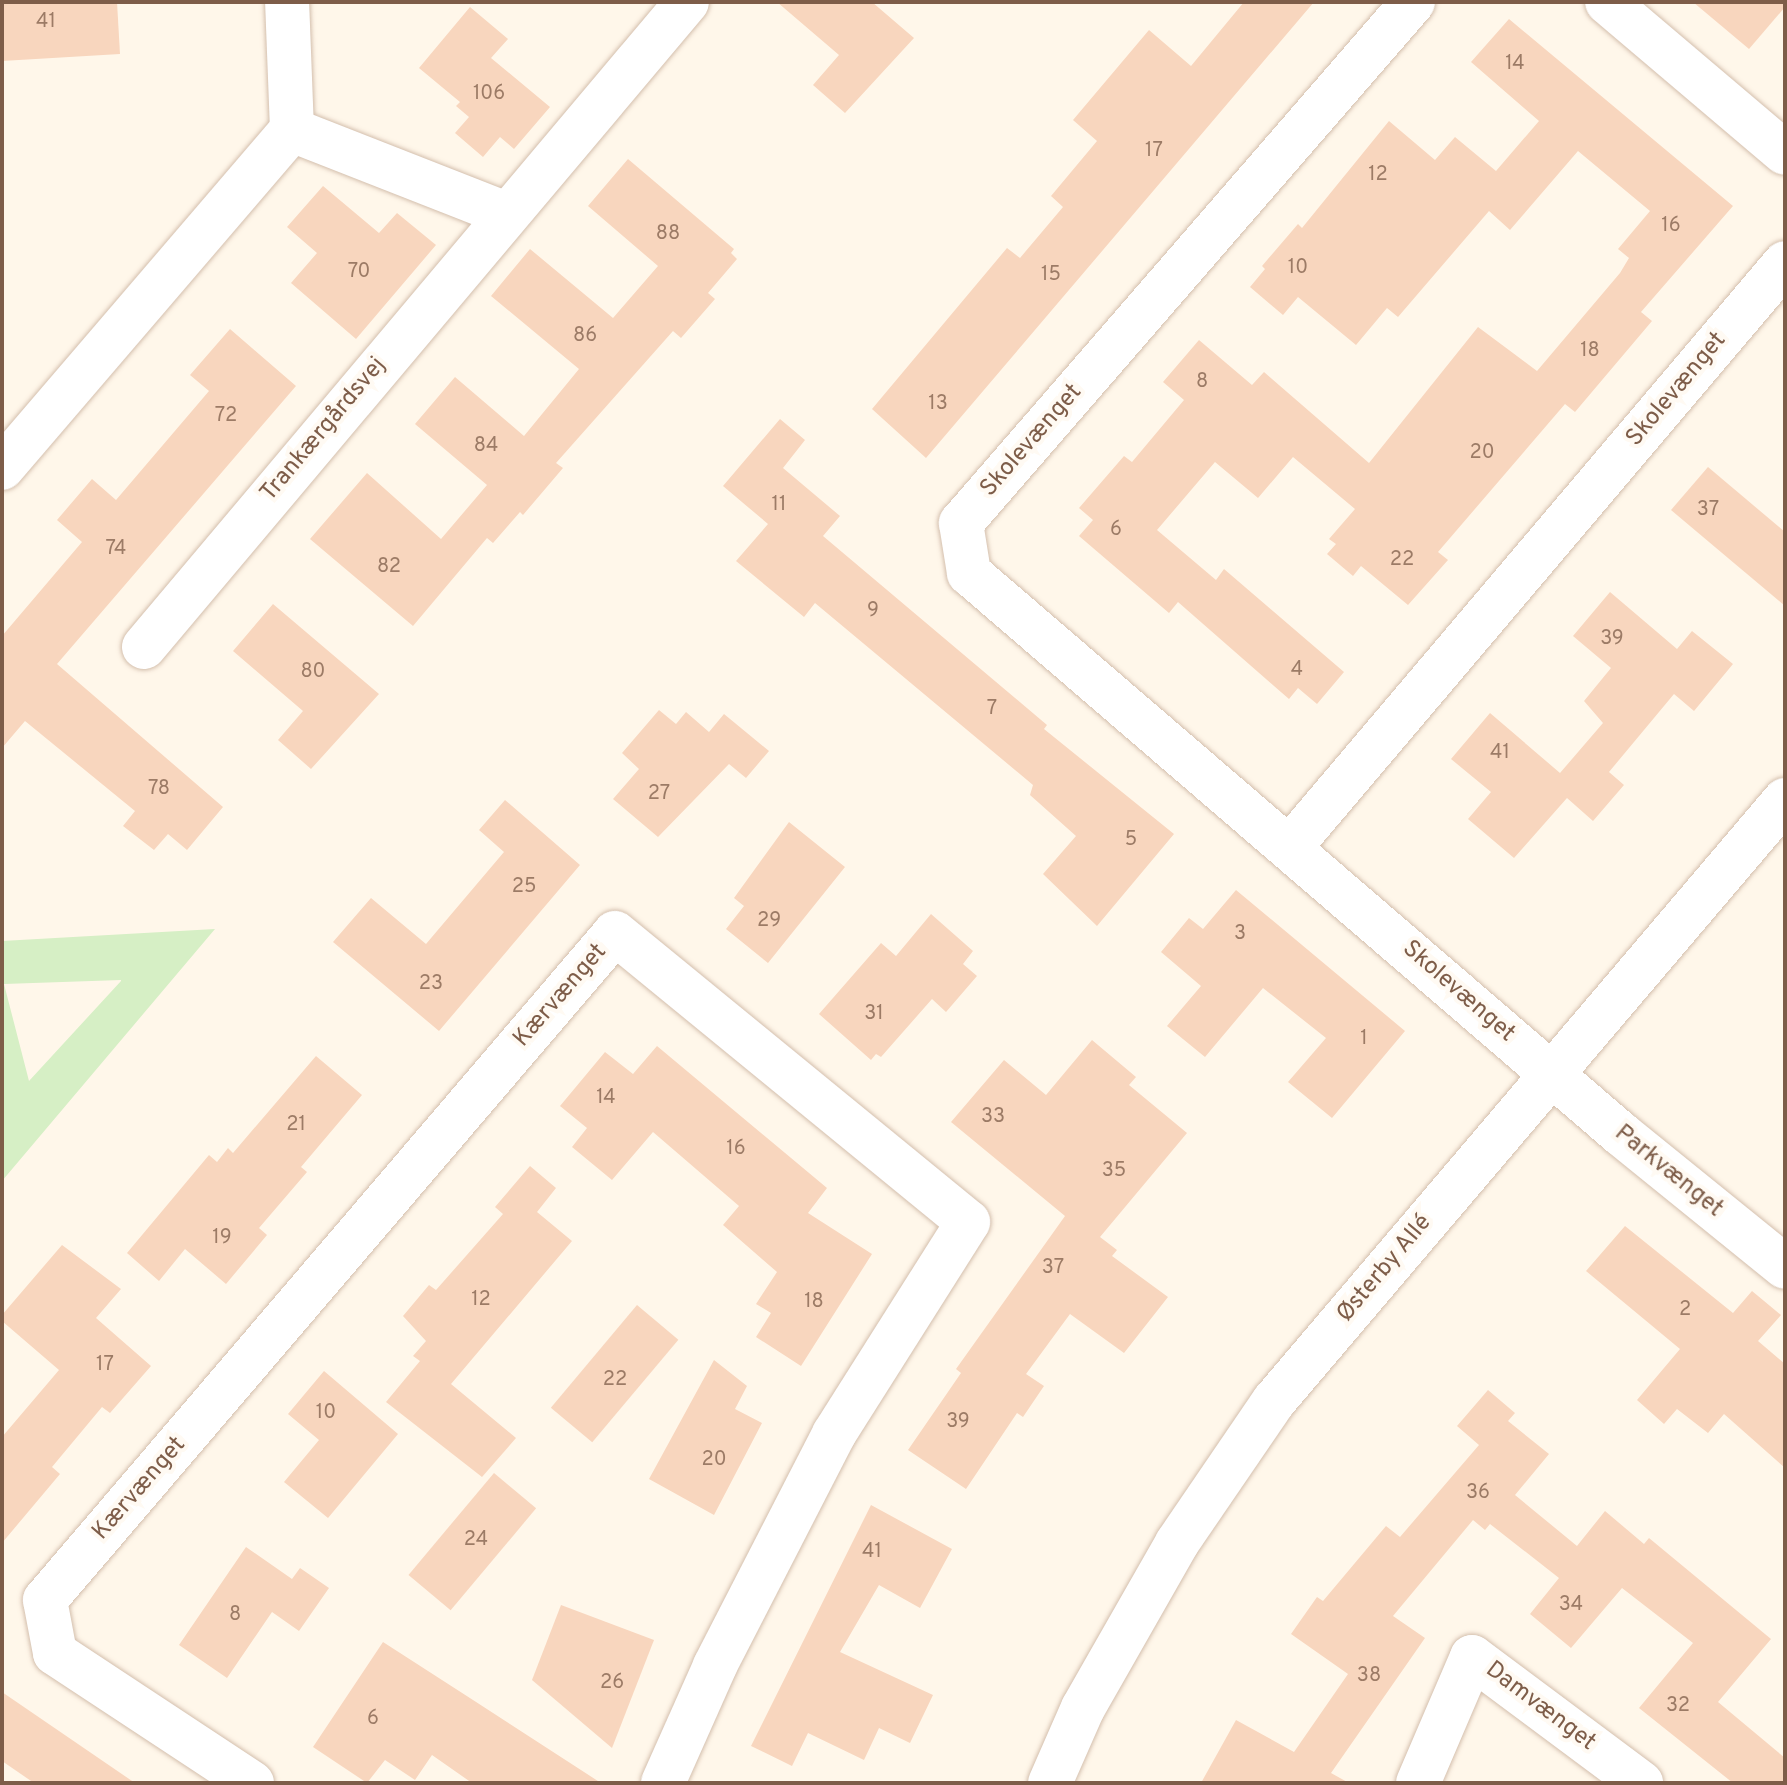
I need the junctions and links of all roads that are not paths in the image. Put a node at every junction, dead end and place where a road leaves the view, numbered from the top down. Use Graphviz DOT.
graph roads {
  1 [pos="287,2"];
  2 [pos="687,2"];
  3 [pos="1413,2"];
  4 [pos="1607,2"];
  5 [pos="292,130"];
  6 [pos="1785,153"];
  7 [pos="504,213"];
  8 [pos="1785,263"];
  9 [pos="2,468"];
  10 [pos="144,647"];
  11 [pos="1785,800"];
  12 [pos="1291,846"];
  13 [pos="1553,1075"];
  14 [pos="1785,1267"];
  15 [pos="252,1783"];
  16 [pos="663,1783"];
  17 [pos="1050,1783"];
  18 [pos="1418,1783"];
  19 [pos="1641,1783"];
  1 -- 5 [label="street"];
  2 -- 7 [label="street, Trankærgårdsvej"];
  3 -- 12 [label="street, Skolevænget"];
  4 -- 6 [label="street"];
  5 -- 7 [label="street"];
  5 -- 9 [label="street"];
  7 -- 10 [label="street, Trankærgårdsvej"];
  8 -- 12 [label="street, Skolevænget"];
  11 -- 13 [label="street, Østerby Allé"];
  12 -- 13 [label="street, Skolevænget"];
  13 -- 14 [label="street, Parkvænget"];
  13 -- 17 [label="street, Østerby Allé"];
  15 -- 16 [label="street, Kærvænget"];
  18 -- 19 [label="street, Damvænget"];
}
